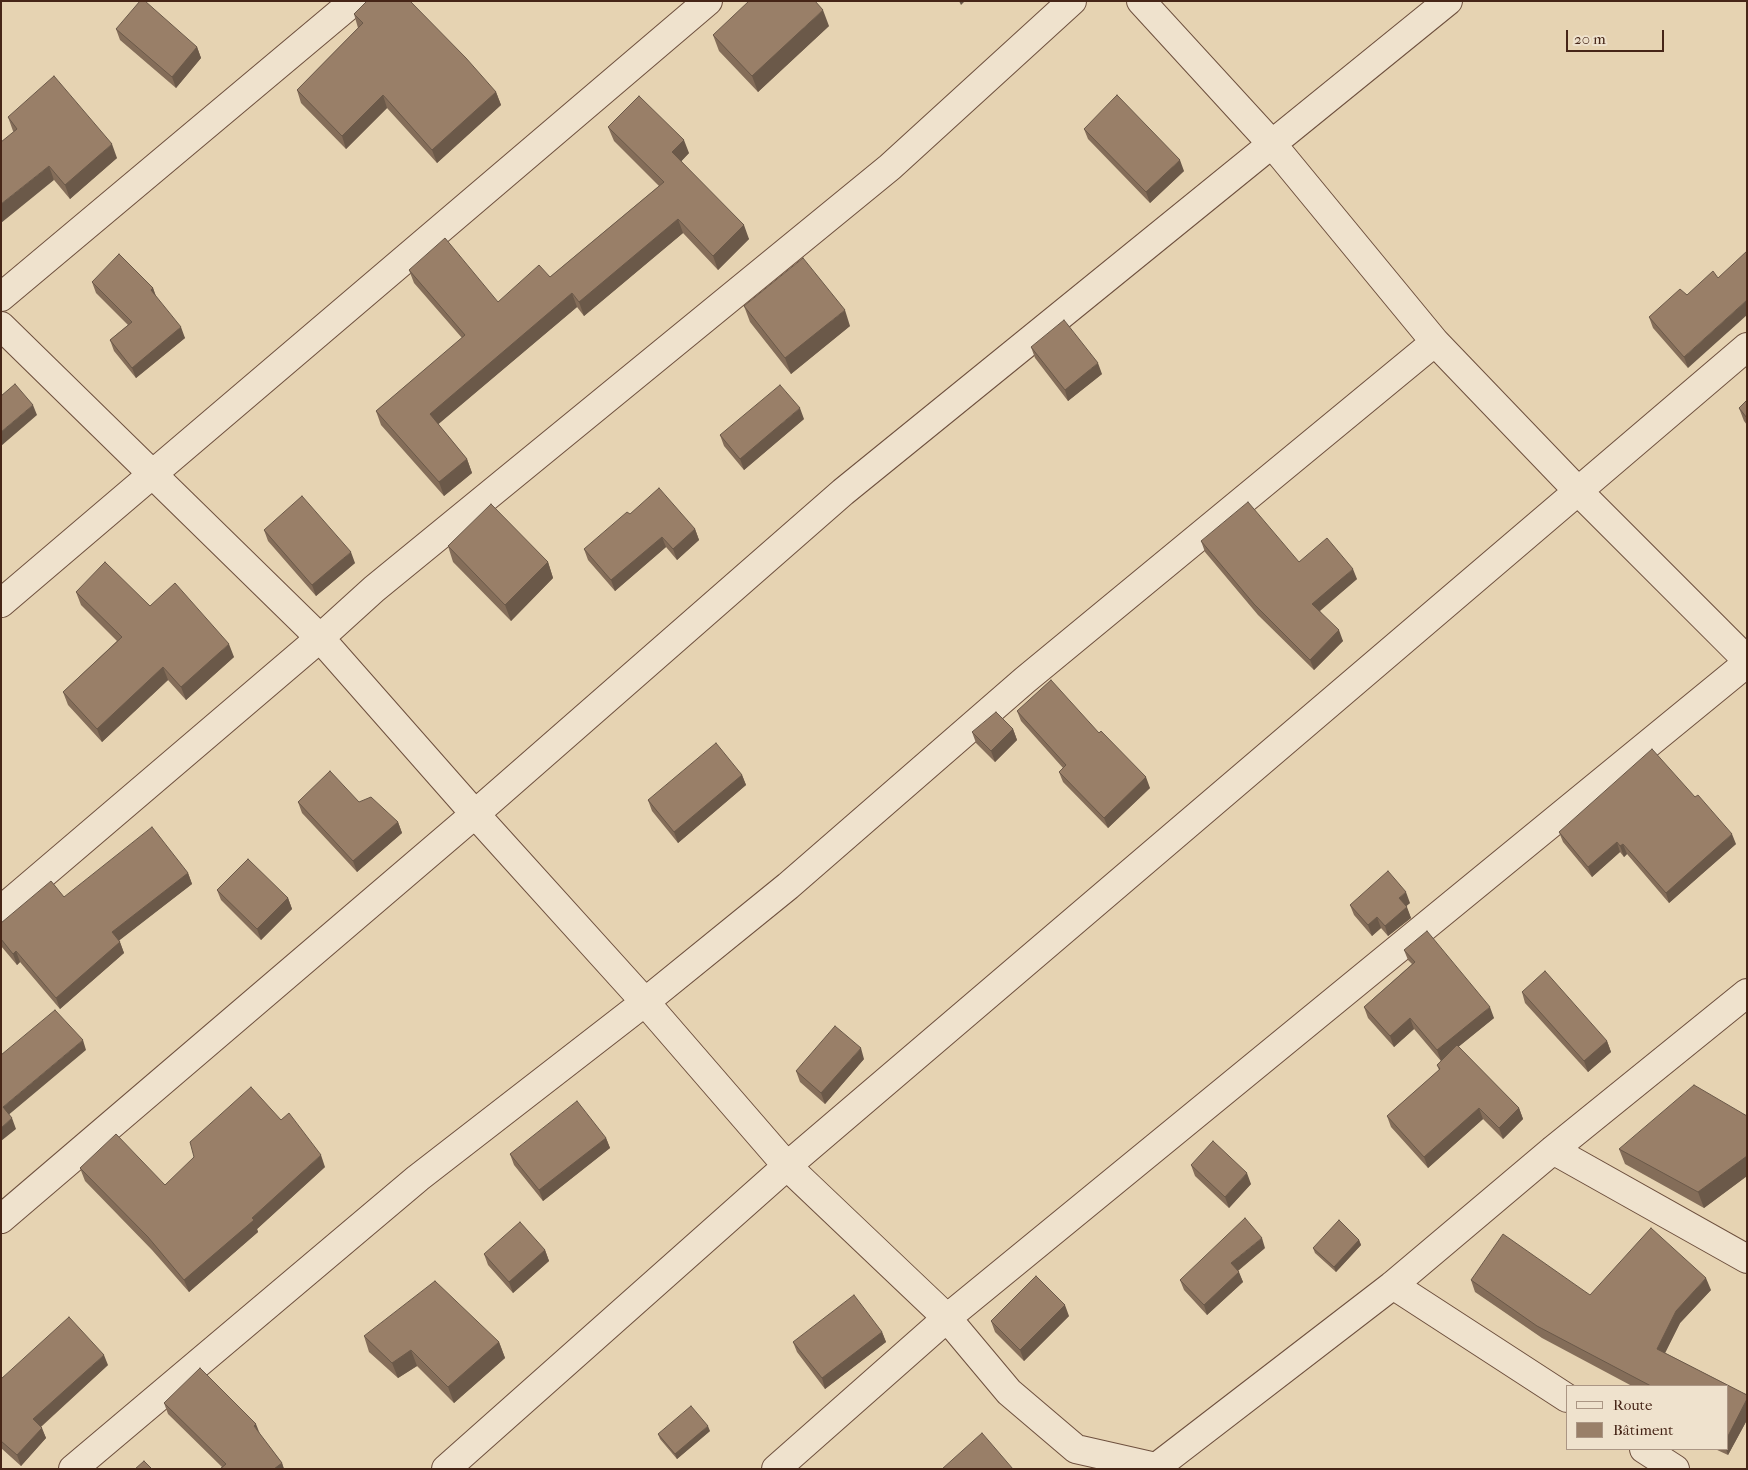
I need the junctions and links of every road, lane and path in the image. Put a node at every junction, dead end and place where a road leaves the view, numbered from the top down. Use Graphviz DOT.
graph roads {
  1 [pos="354,1"];
  2 [pos="708,1"];
  3 [pos="1072,1"];
  4 [pos="1141,1"];
  5 [pos="1448,1"];
  6 [pos="1272,144"];
  7 [pos="1,297"];
  8 [pos="1,326"];
  9 [pos="1435,342"];
  10 [pos="1747,347"];
  11 [pos="154,474"];
  12 [pos="1578,491"];
  13 [pos="1,603"];
  14 [pos="320,638"];
  15 [pos="1747,661"];
  16 [pos="475,814"];
  17 [pos="1,910"];
  18 [pos="645,1002"];
  19 [pos="1741,1004"];
  20 [pos="1553,1150"];
  21 [pos="787,1166"];
  22 [pos="1,1218"];
  23 [pos="1747,1259"];
  24 [pos="1394,1285"];
  25 [pos="947,1318"];
  26 [pos="1566,1397"];
  27 [pos="1646,1450"];
  28 [pos="1158,1468"];
  29 [pos="73,1469"];
  30 [pos="446,1469"];
  31 [pos="776,1469"];
  32 [pos="1675,1469"];
  1 -- 7 [label="street"];
  2 -- 11 [label="street"];
  3 -- 14 [label="street"];
  4 -- 6 [label="street"];
  5 -- 6 [label="street"];
  6 -- 9 [label="street"];
  6 -- 16 [label="street"];
  8 -- 11 [label="street"];
  9 -- 12 [label="street"];
  9 -- 18 [label="street"];
  10 -- 12 [label="street"];
  11 -- 13 [label="street"];
  11 -- 14 [label="street"];
  12 -- 15 [label="street"];
  12 -- 21 [label="street"];
  14 -- 16 [label="street"];
  14 -- 17 [label="street"];
  15 -- 25 [label="street"];
  16 -- 18 [label="street"];
  16 -- 22 [label="street"];
  18 -- 21 [label="street"];
  18 -- 29 [label="street"];
  19 -- 20 [label="street"];
  20 -- 23 [label="street"];
  20 -- 24 [label="street"];
  21 -- 25 [label="street"];
  21 -- 30 [label="street"];
  24 -- 26 [label="street"];
  24 -- 28 [label="street"];
  25 -- 28 [label="street"];
  25 -- 31 [label="street"];
  27 -- 32 [label="street"];
}
